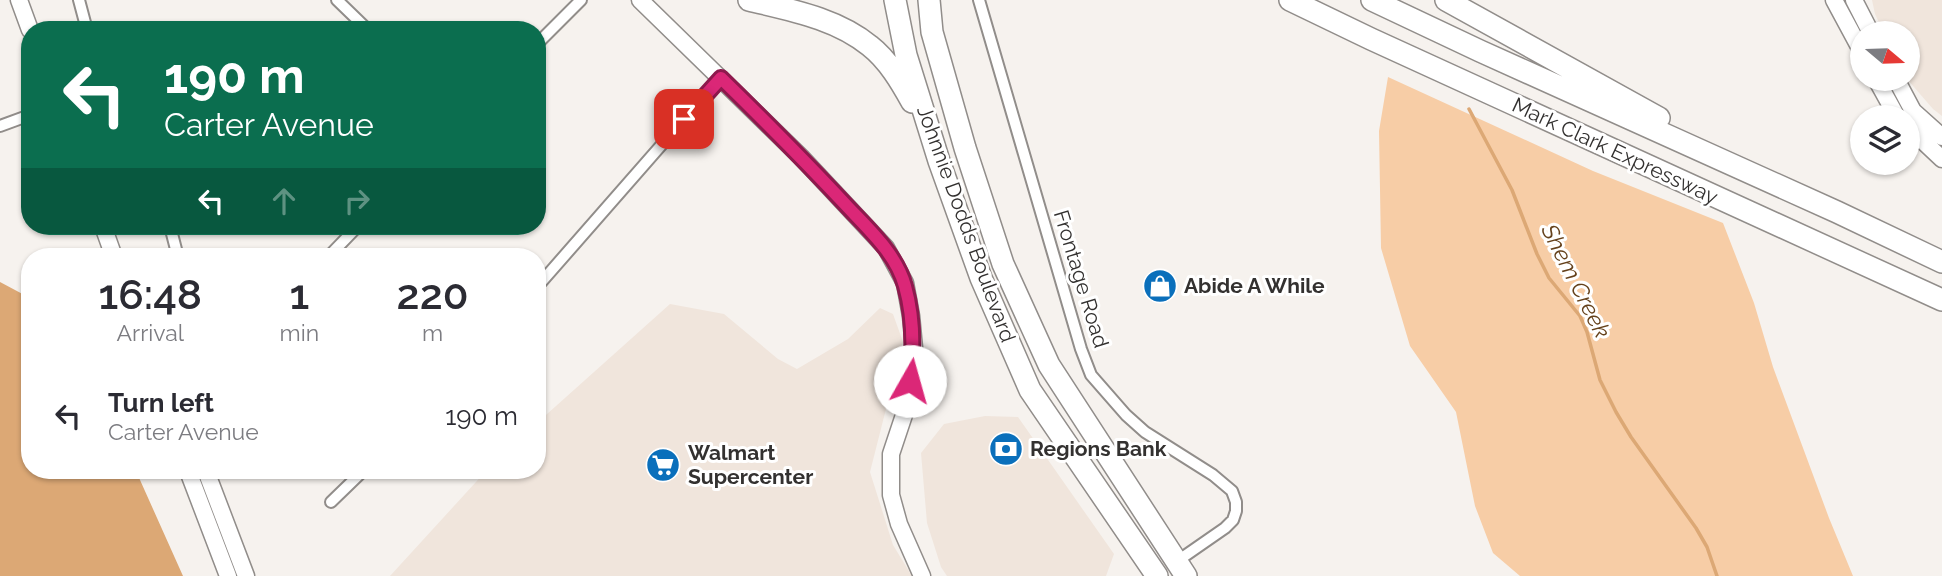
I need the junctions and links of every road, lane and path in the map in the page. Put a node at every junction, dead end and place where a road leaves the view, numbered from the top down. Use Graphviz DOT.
graph roads {
  1 [pos="19,0"];
  2 [pos="79,0"];
  3 [pos="337,0"];
  4 [pos="581,0"];
  5 [pos="640,0"];
  6 [pos="749,0"];
  7 [pos="895,0"];
  8 [pos="929,0"];
  9 [pos="979,0"];
  10 [pos="1290,0"];
  11 [pos="1372,0"];
  12 [pos="1446,0"];
  13 [pos="1834,0"];
  14 [pos="1854,0"];
  15 [pos="27,21"];
  16 [pos="85,21"];
  17 [pos="359,21"];
  18 [pos="1865,21"];
  19 [pos="1850,30"];
  20 [pos="546,35"];
  21 [pos="721,78"];
  22 [pos="1902,91"];
  23 [pos="21,118"];
  24 [pos="0,126"];
  25 [pos="930,132"];
  26 [pos="1942,136"];
  27 [pos="1920,138"];
  28 [pos="1942,159"];
  29 [pos="1837,212"];
  30 [pos="350,235"];
  31 [pos="337,248"];
  32 [pos="1942,262"];
  33 [pos="546,277"];
  34 [pos="1942,300"];
  35 [pos="191,479"];
  36 [pos="209,479"];
  37 [pos="355,479"];
  38 [pos="331,502"];
  39 [pos="1182,569"];
  40 [pos="228,576"];
  41 [pos="246,576"];
  42 [pos="922,576"];
  43 [pos="1156,576"];
  1 -- 15 [label="street"];
  2 -- 16 [label="street"];
  3 -- 17 [label="street"];
  4 -- 20 [label="street"];
  5 -- 21 [label="street"];
  6 -- 25 [label="highway"];
  7 -- 25 [label="highway, Johnnie Dodds Boulevard"];
  8 -- 39 [label="highway, Johnnie Dodds Boulevard"];
  9 -- 39 [label="street, Frontage Road"];
  10 -- 34 [label="highway, Mark Clark Expressway"];
  11 -- 29 [label="highway, Mark Clark Expressway"];
  12 -- 29 [label="highway"];
  13 -- 19 [label="street"];
  14 -- 18 [label="street"];
  21 -- 33 [label="street"];
  21 -- 42 [label="street"];
  22 -- 26 [label="street"];
  23 -- 24 [label="street"];
  25 -- 43 [label="highway, Johnnie Dodds Boulevard"];
  27 -- 28 [label="street"];
  29 -- 32 [label="highway, Mark Clark Expressway"];
  30 -- 31 [label="street"];
  35 -- 40 [label="street"];
  36 -- 41 [label="street"];
  37 -- 38 [label="street"];
  39 -- 43 [label="street"];
}
